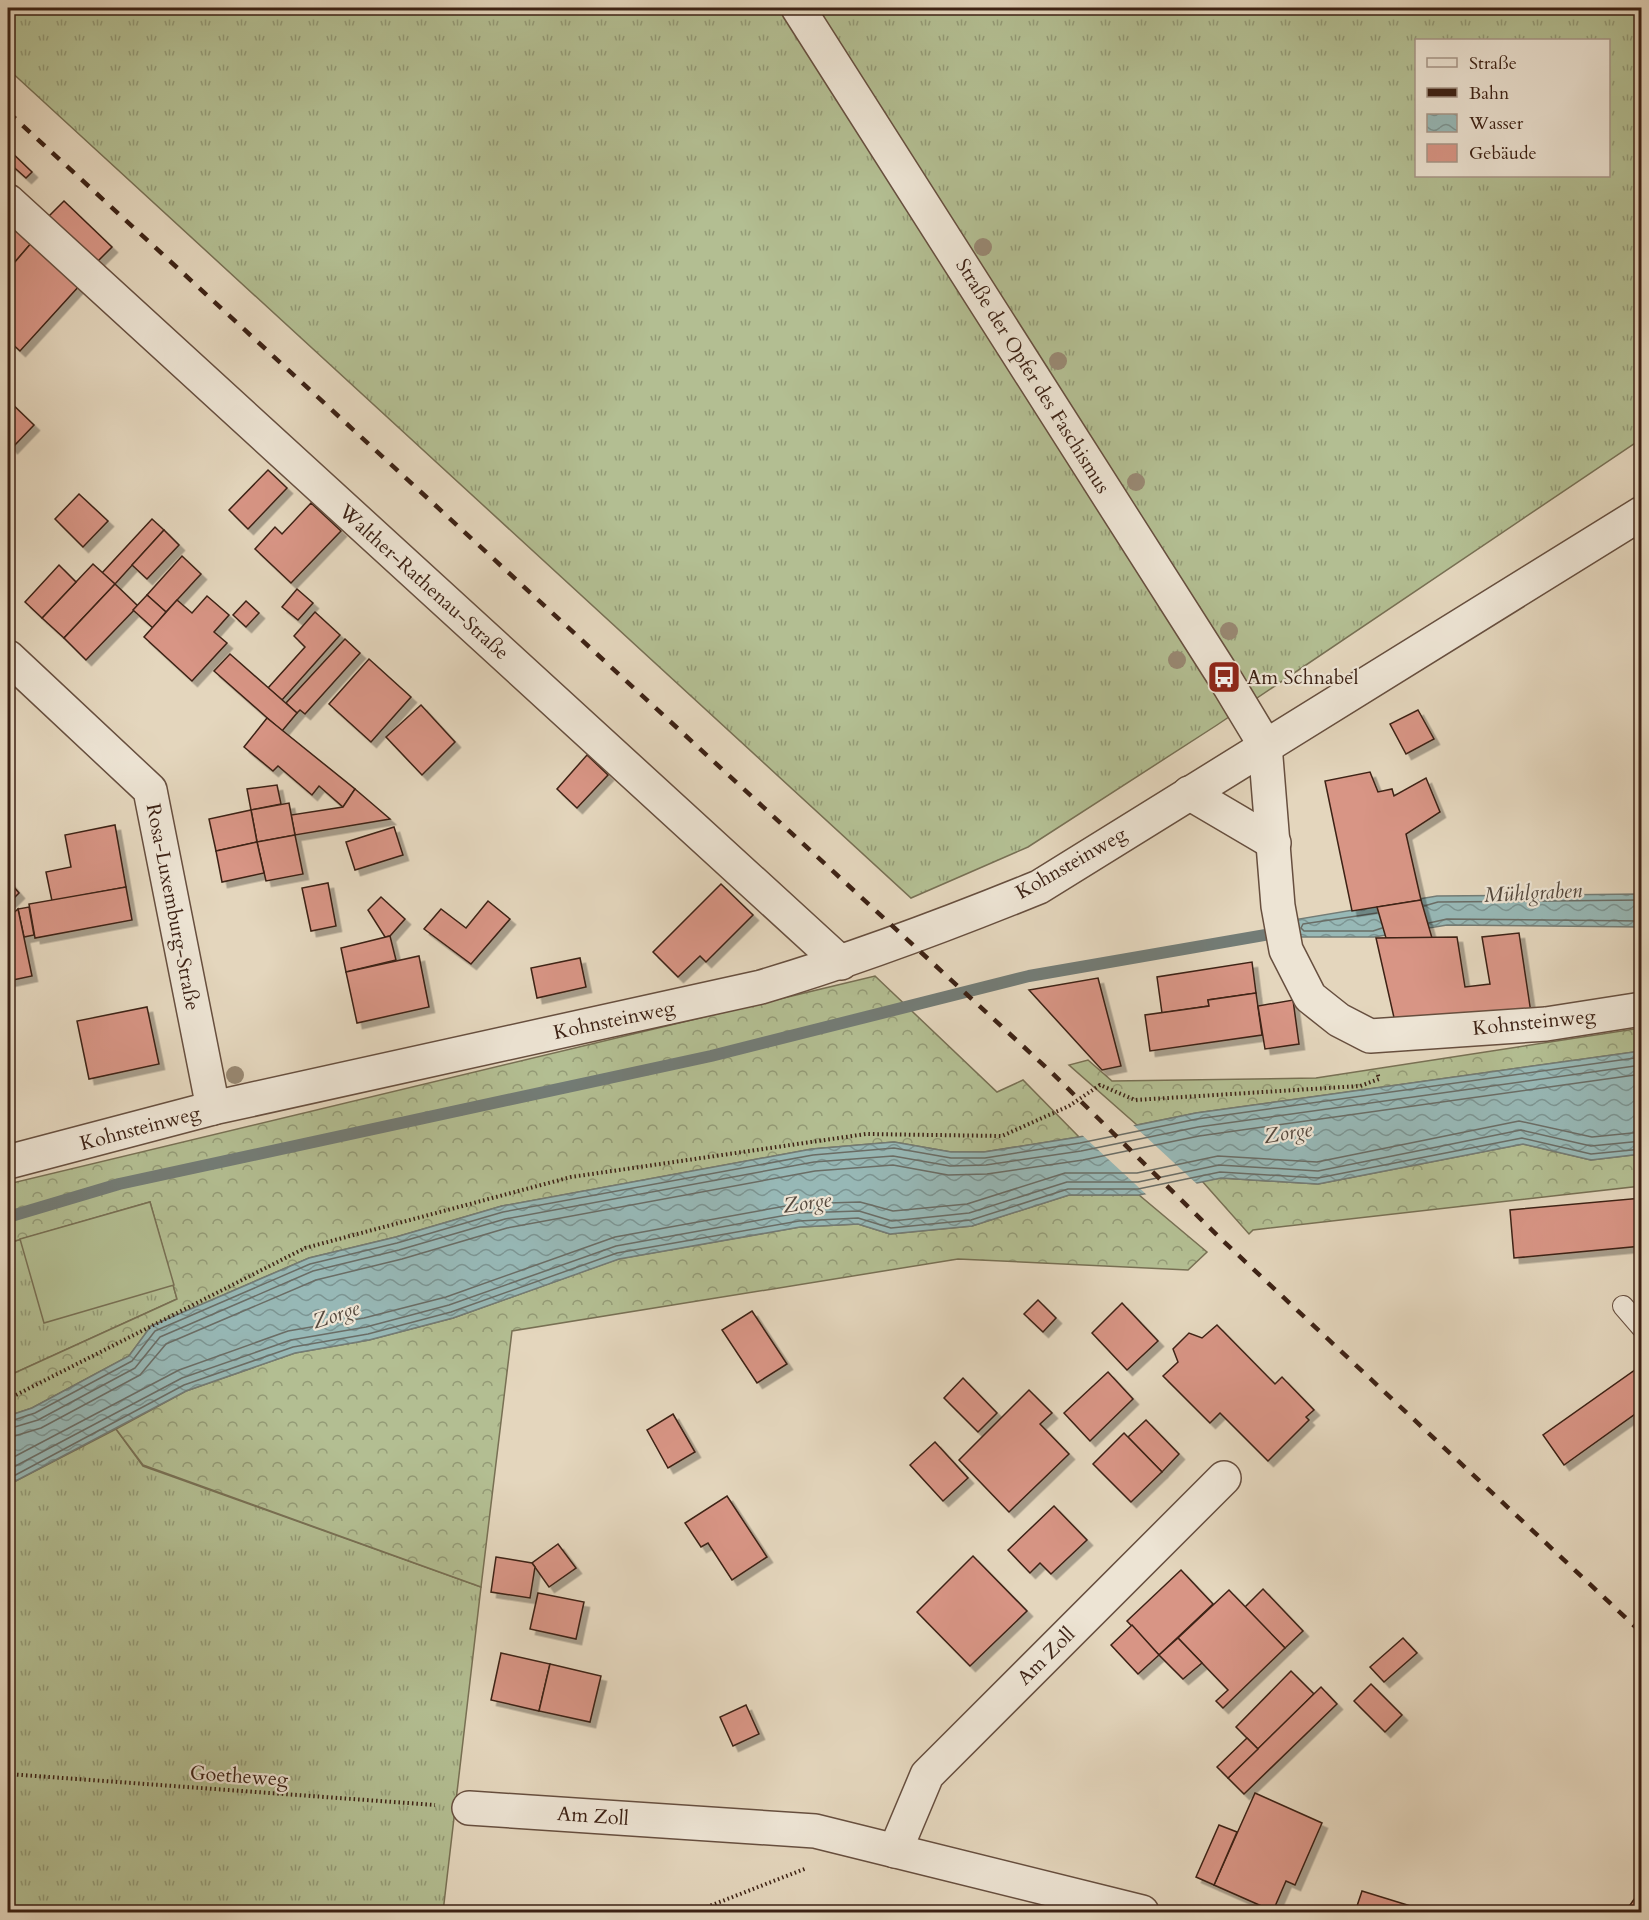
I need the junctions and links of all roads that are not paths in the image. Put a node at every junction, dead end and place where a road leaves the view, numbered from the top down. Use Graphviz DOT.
graph roads {
  1 [pos="798,8"];
  2 [pos="8,201"];
  3 [pos="1641,513"];
  4 [pos="8,657"];
  5 [pos="1265,745"];
  6 [pos="1189,793"];
  7 [pos="1274,843"];
  8 [pos="841,963"];
  9 [pos="1641,1009"];
  10 [pos="213,1108"];
  11 [pos="8,1162"];
  12 [pos="1623,1306"];
  13 [pos="1641,1328"];
  14 [pos="1224,1478"];
  15 [pos="469,1808"];
  16 [pos="895,1851"];
  17 [pos="1142,1912"];
  1 -- 5 [label="street, Straße der Opfer des Faschismus"];
  2 -- 8 [label="street, Walther-Rathenau-Straße"];
  3 -- 5 [label="street, Kohnsteinweg"];
  4 -- 10 [label="street, Rosa-Luxemburg-Straße"];
  5 -- 6 [label="street, Kohnsteinweg"];
  5 -- 7 [label="street"];
  6 -- 7 [label="street"];
  6 -- 8 [label="street, Kohnsteinweg"];
  7 -- 9 [label="street, Kohnsteinweg"];
  8 -- 10 [label="street, Kohnsteinweg"];
  10 -- 11 [label="street, Kohnsteinweg"];
  12 -- 13 [label="lane"];
  14 -- 16 [label="street, Am Zoll"];
  15 -- 16 [label="street, Am Zoll"];
  16 -- 17 [label="street, Am Zoll"];
}
